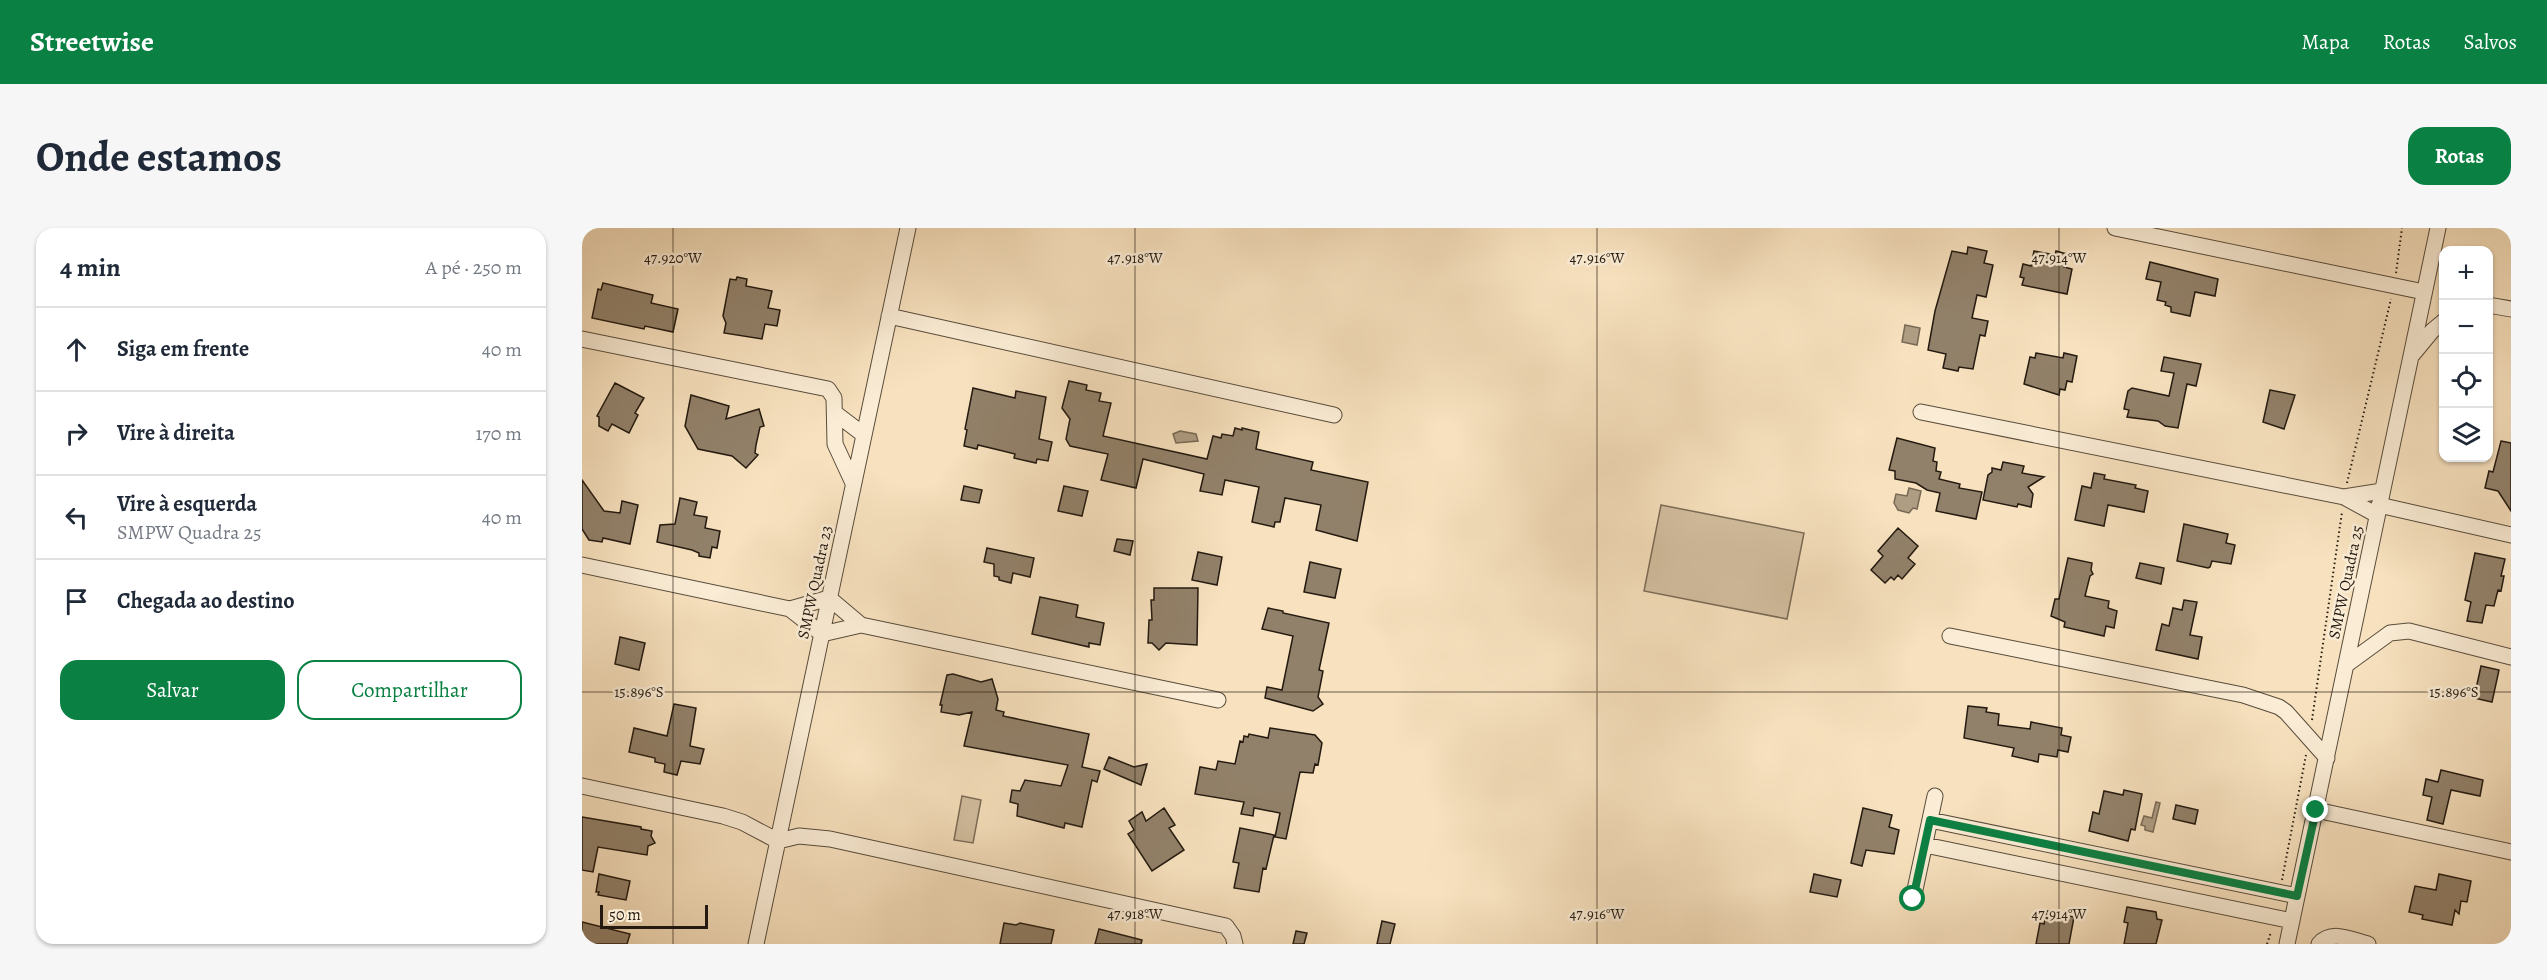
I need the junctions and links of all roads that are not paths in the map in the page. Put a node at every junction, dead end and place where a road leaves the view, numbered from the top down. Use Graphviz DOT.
graph roads {
  1 [pos="908,228"];
  2 [pos="2115,228"];
  3 [pos="2437,234"];
  4 [pos="2424,292"];
  5 [pos="2493,307"];
  6 [pos="2511,309"];
  7 [pos="889,316"];
  8 [pos="2439,325"];
  9 [pos="582,339"];
  10 [pos="2411,356"];
  11 [pos="1921,411"];
  12 [pos="835,413"];
  13 [pos="1334,415"];
  14 [pos="864,435"];
  15 [pos="854,483"];
  16 [pos="2344,497"];
  17 [pos="2379,504"];
  18 [pos="2511,535"];
  19 [pos="582,565"];
  20 [pos="830,598"];
  21 [pos="790,609"];
  22 [pos="861,625"];
  23 [pos="822,634"];
  24 [pos="1950,636"];
  25 [pos="2511,657"];
  26 [pos="2346,665"];
  27 [pos="1218,700"];
  28 [pos="2327,758"];
  29 [pos="582,786"];
  30 [pos="1935,796"];
  31 [pos="2316,810"];
  32 [pos="1930,820"];
  33 [pos="778,841"];
  34 [pos="1925,845"];
  35 [pos="2076,850"];
  36 [pos="2511,852"];
  37 [pos="2070,875"];
  38 [pos="2228,881"];
  39 [pos="2297,896"];
  40 [pos="1913,899"];
  41 [pos="2223,906"];
  42 [pos="2292,921"];
  43 [pos="2360,943"];
  44 [pos="756,944"];
  45 [pos="1235,944"];
  46 [pos="2287,944"];
  47 [pos="2319,944"];
  1 -- 7 [label="street, SMPW Quadra 23"];
  2 -- 4 [label="street"];
  3 -- 4 [label="street, SMPW Quadra 25"];
  4 -- 10 [label="street, SMPW Quadra 25"];
  5 -- 6 [label="street"];
  7 -- 13 [label="street"];
  7 -- 14 [label="street, SMPW Quadra 23"];
  8 -- 10 [label="street"];
  9 -- 12 [label="street"];
  10 -- 17 [label="street, SMPW Quadra 25"];
  11 -- 16 [label="street"];
  12 -- 14 [label="street"];
  12 -- 15 [label="street"];
  14 -- 15 [label="street, SMPW Quadra 23"];
  15 -- 20 [label="street, SMPW Quadra 23"];
  16 -- 17 [label="street"];
  16 -- 17 [label="street"];
  17 -- 18 [label="street"];
  17 -- 26 [label="street, SMPW Quadra 25"];
  19 -- 21 [label="street"];
  20 -- 21 [label="street"];
  20 -- 22 [label="street"];
  20 -- 23 [label="street, SMPW Quadra 23"];
  21 -- 23 [label="street"];
  22 -- 23 [label="street"];
  22 -- 27 [label="street"];
  23 -- 33 [label="street, SMPW Quadra 23"];
  24 -- 28 [label="street"];
  25 -- 26 [label="street"];
  26 -- 28 [label="street, SMPW Quadra 25"];
  28 -- 31 [label="street, SMPW Quadra 25"];
  29 -- 33 [label="street"];
  30 -- 32 [label="street"];
  31 -- 36 [label="street"];
  31 -- 39 [label="street, SMPW Quadra 25"];
  32 -- 34 [label="street"];
  32 -- 35 [label="street"];
  33 -- 44 [label="street, SMPW Quadra 23"];
  33 -- 45 [label="street"];
  34 -- 37 [label="street"];
  34 -- 40 [label="street"];
  35 -- 37 [label="street"];
  35 -- 38 [label="street"];
  37 -- 41 [label="street"];
  38 -- 39 [label="street"];
  38 -- 41 [label="street"];
  39 -- 42 [label="street, SMPW Quadra 25"];
  41 -- 42 [label="street"];
  42 -- 46 [label="street, SMPW Quadra 25"];
  43 -- 47 [label="street"];
}
